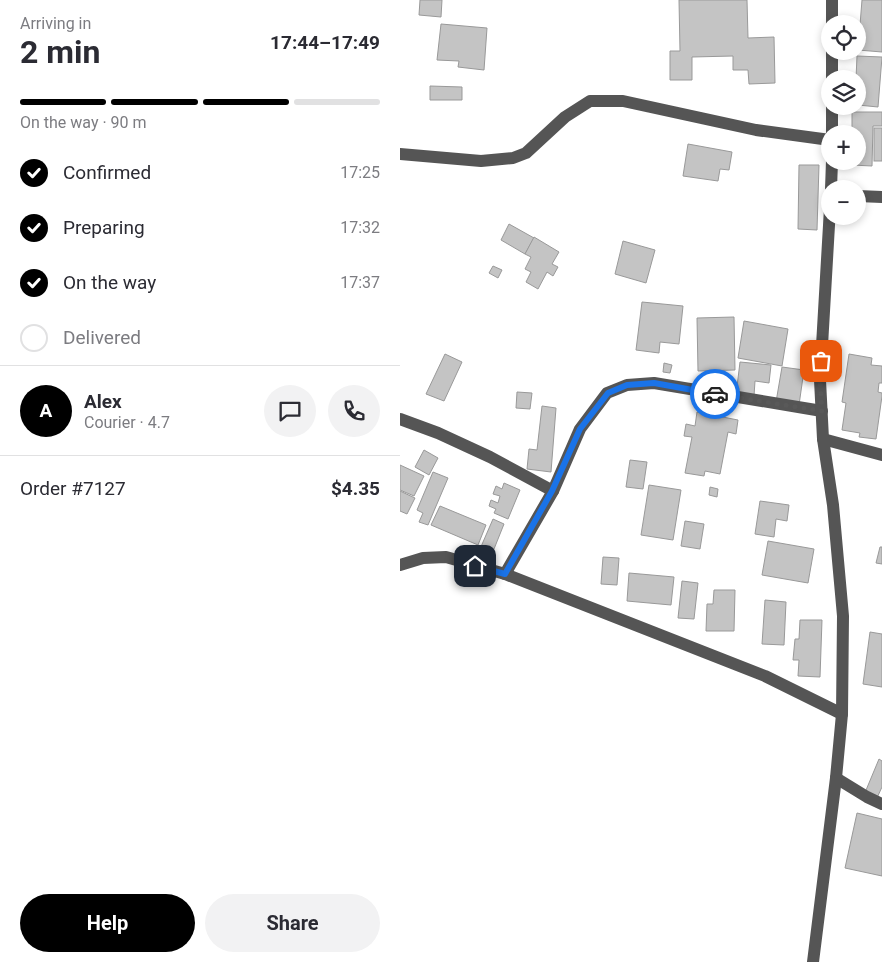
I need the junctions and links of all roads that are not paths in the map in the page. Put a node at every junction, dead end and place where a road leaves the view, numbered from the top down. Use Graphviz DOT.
graph roads {
  1 [pos="832,0"];
  2 [pos="832,15"];
  3 [pos="821,139"];
  4 [pos="400,154"];
  5 [pos="866,196"];
  6 [pos="882,197"];
  7 [pos="829,225"];
  8 [pos="822,411"];
  9 [pos="400,420"];
  10 [pos="823,438"];
  11 [pos="882,454"];
  12 [pos="552,491"];
  13 [pos="400,565"];
  14 [pos="505,574"];
  15 [pos="842,714"];
  16 [pos="836,778"];
  17 [pos="882,804"];
  18 [pos="813,962"];
  1 -- 2 [label="street"];
  3 -- 4 [label="street"];
  5 -- 6 [label="street"];
  7 -- 8 [label="street"];
  8 -- 10 [label="street"];
  8 -- 12 [label="street"];
  9 -- 12 [label="street"];
  10 -- 11 [label="street"];
  10 -- 15 [label="street"];
  12 -- 14 [label="street"];
  13 -- 14 [label="street"];
  14 -- 15 [label="street"];
  15 -- 16 [label="street"];
  16 -- 17 [label="street"];
  16 -- 18 [label="street"];
}
